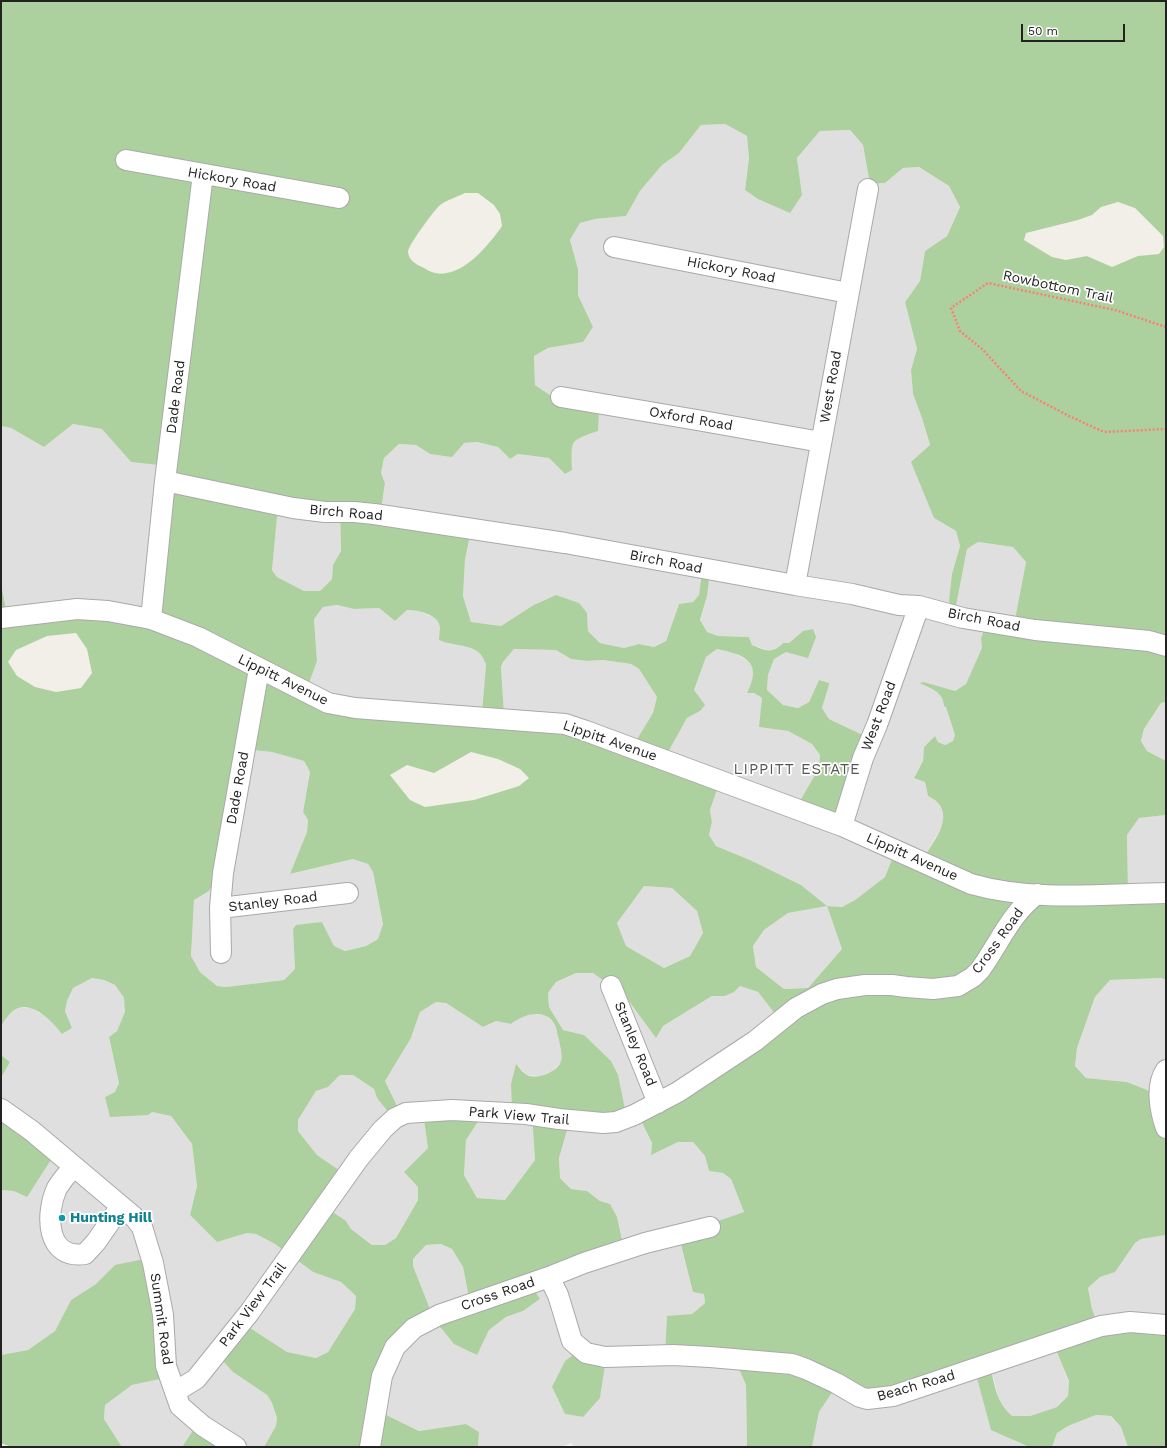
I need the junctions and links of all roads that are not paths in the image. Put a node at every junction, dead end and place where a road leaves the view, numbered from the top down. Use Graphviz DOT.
graph roads {
  1 [pos="126,160"];
  2 [pos="203,174"];
  3 [pos="868,189"];
  4 [pos="339,198"];
  5 [pos="614,247"];
  6 [pos="848,293"];
  7 [pos="561,397"];
  8 [pos="821,442"];
  9 [pos="165,481"];
  10 [pos="795,585"];
  11 [pos="919,606"];
  12 [pos="1,618"];
  13 [pos="151,619"];
  14 [pos="1166,646"];
  15 [pos="259,669"];
  16 [pos="842,826"];
  17 [pos="348,893"];
  18 [pos="1166,893"];
  19 [pos="1037,894"];
  20 [pos="220,908"];
  21 [pos="221,953"];
  22 [pos="611,986"];
  23 [pos="958,986"];
  24 [pos="1166,1070"];
  25 [pos="658,1103"];
  26 [pos="1,1109"];
  27 [pos="1166,1128"];
  28 [pos="74,1167"];
  29 [pos="121,1206"];
  30 [pos="710,1227"];
  31 [pos="549,1277"];
  32 [pos="1166,1325"];
  33 [pos="175,1392"];
  34 [pos="236,1447"];
  35 [pos="370,1447"];
  1 -- 2 [label="street, Hickory Road"];
  2 -- 4 [label="street, Hickory Road"];
  2 -- 9 [label="street, Dade Road"];
  3 -- 6 [label="street, West Road"];
  5 -- 6 [label="street, Hickory Road"];
  6 -- 8 [label="street, West Road"];
  7 -- 8 [label="street, Oxford Road"];
  8 -- 10 [label="street, West Road"];
  9 -- 10 [label="street, Birch Road"];
  9 -- 13 [label="street, Dade Road"];
  10 -- 11 [label="street, Birch Road"];
  11 -- 14 [label="street, Birch Road"];
  11 -- 16 [label="street, West Road"];
  12 -- 13 [label="street, Lippitt Avenue"];
  13 -- 15 [label="street, Lippitt Avenue"];
  15 -- 16 [label="street, Lippitt Avenue"];
  15 -- 20 [label="street, Dade Road"];
  16 -- 19 [label="street, Lippitt Avenue"];
  17 -- 20 [label="street, Stanley Road"];
  18 -- 19 [label="street, Lippitt Avenue"];
  19 -- 23 [label="street, Cross Road"];
  20 -- 21 [label="street, Stanley Road"];
  22 -- 25 [label="street, Stanley Road"];
  23 -- 25 [label="street, Park View Trail"];
  24 -- 27 [label="street"];
  25 -- 33 [label="street, Park View Trail"];
  26 -- 28 [label="street, Summit Road"];
  28 -- 29 [label="street, Summit Road"];
  28 -- 29 [label="street"];
  29 -- 33 [label="street, Summit Road"];
  30 -- 31 [label="street, Cross Road"];
  31 -- 32 [label="street, Beach Road"];
  31 -- 35 [label="street, Cross Road"];
  33 -- 34 [label="street, Summit Road"];
}
